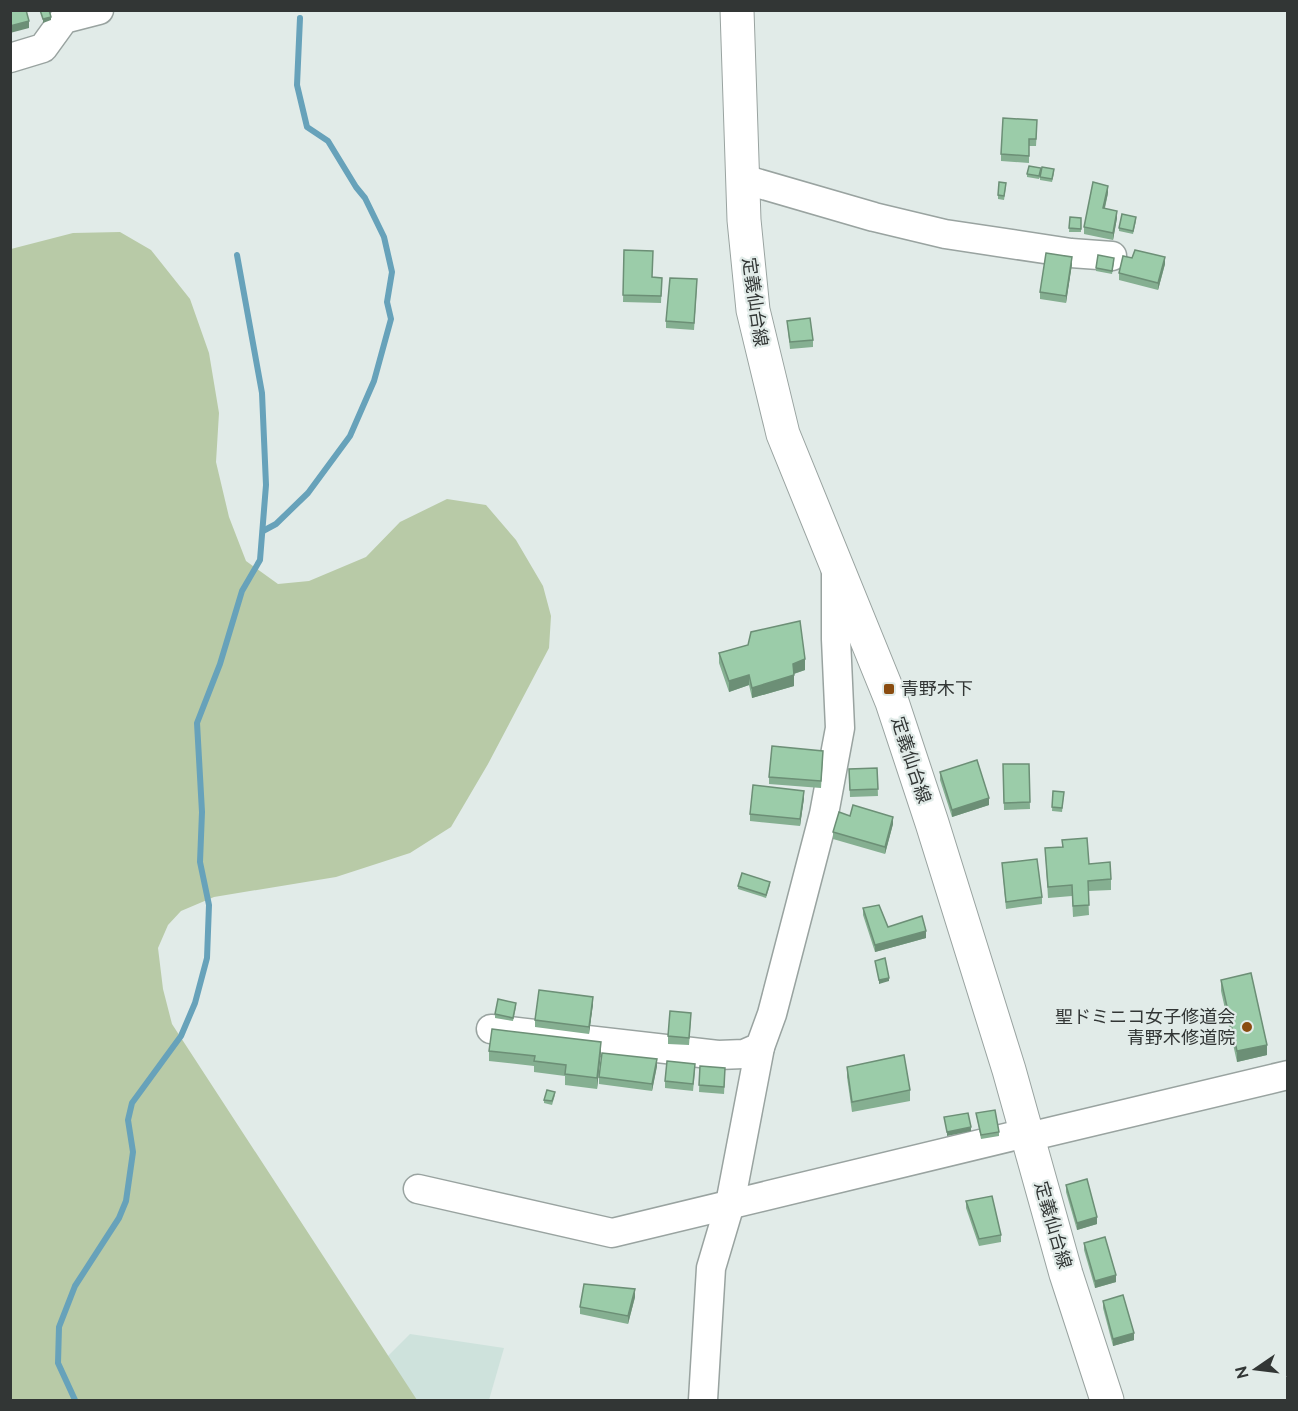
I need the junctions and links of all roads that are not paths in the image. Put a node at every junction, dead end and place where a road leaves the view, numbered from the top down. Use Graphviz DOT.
graph roads {
  1 [pos="99,10"];
  2 [pos="737,10"];
  3 [pos="10,58"];
  4 [pos="743,178"];
  5 [pos="1112,256"];
  6 [pos="836,564"];
  7 [pos="491,1029"];
  8 [pos="760,1047"];
  9 [pos="1287,1075"];
  10 [pos="1027,1135"];
  11 [pos="418,1189"];
  12 [pos="730,1204"];
  13 [pos="703,1401"];
  14 [pos="1107,1401"];
  1 -- 3 [label="street"];
  2 -- 4 [label="main road, 定義仙台線"];
  4 -- 5 [label="street"];
  4 -- 6 [label="main road, 定義仙台線"];
  6 -- 8 [label="street"];
  6 -- 10 [label="main road, 定義仙台線"];
  7 -- 8 [label="street"];
  8 -- 12 [label="street"];
  9 -- 10 [label="street"];
  10 -- 12 [label="street"];
  10 -- 14 [label="main road, 定義仙台線"];
  11 -- 12 [label="street"];
  12 -- 13 [label="street"];
}
